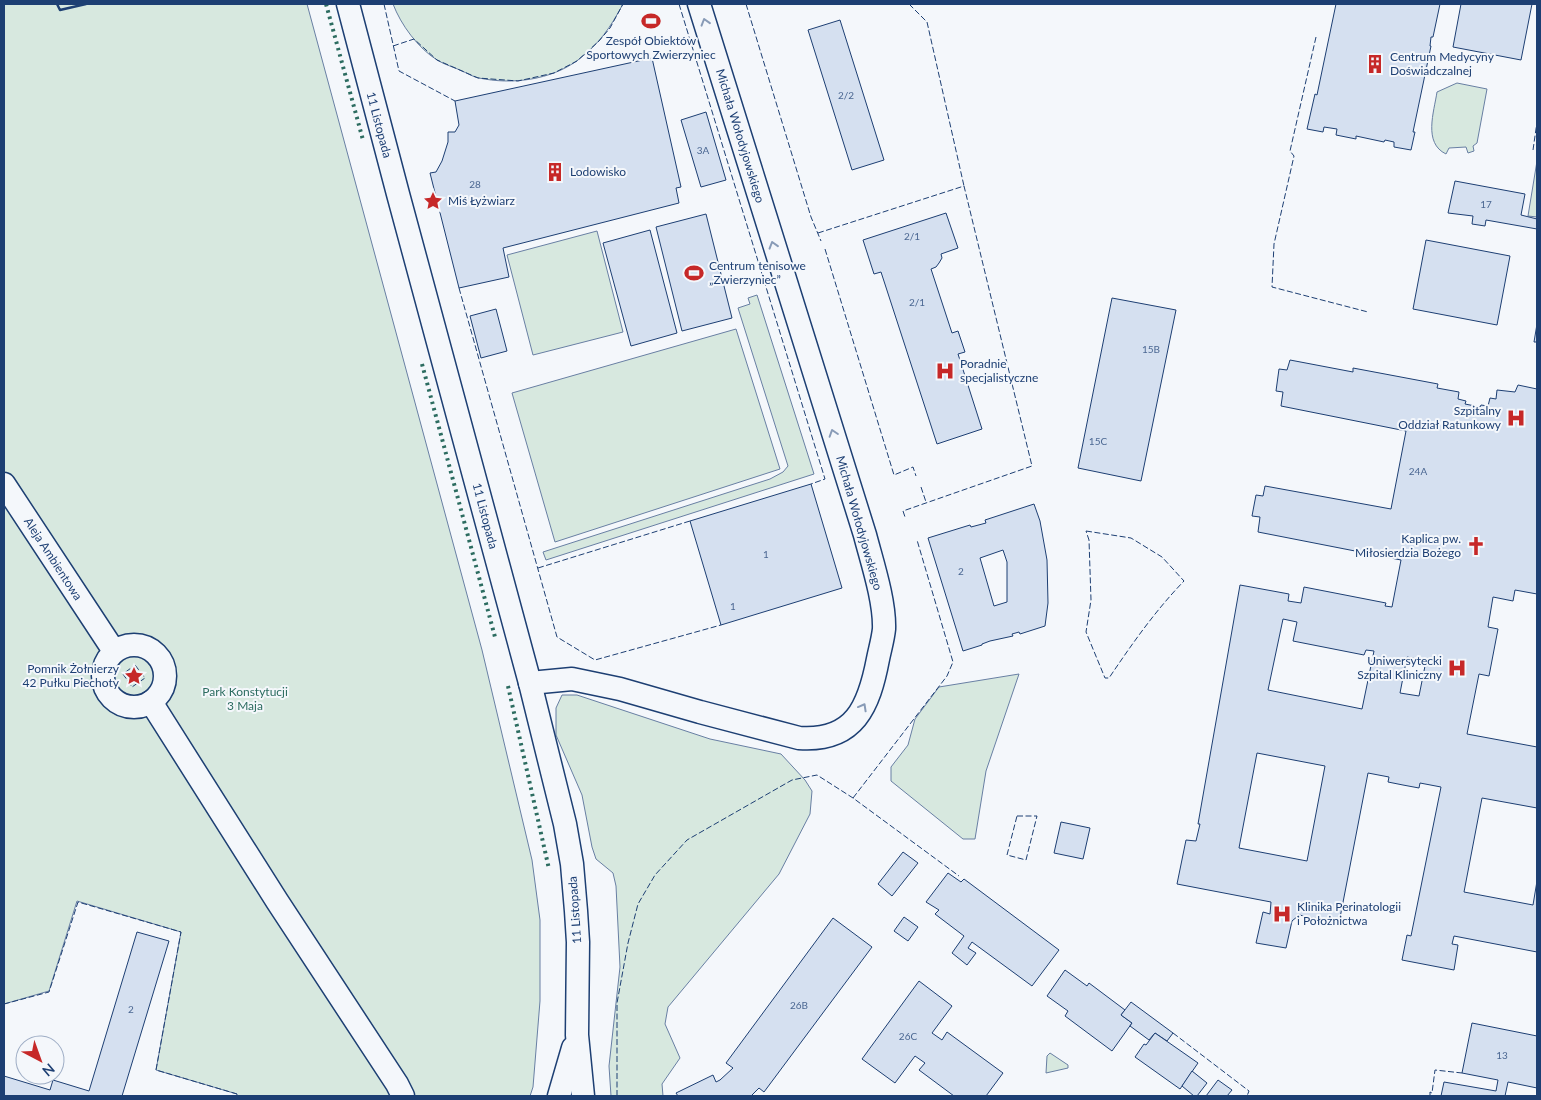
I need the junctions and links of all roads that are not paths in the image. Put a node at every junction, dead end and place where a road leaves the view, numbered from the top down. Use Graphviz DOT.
graph roads {
  1 [pos="348,4"];
  2 [pos="699,4"];
  3 [pos="4,484"];
  4 [pos="108,642"];
  5 [pos="530,683"];
  6 [pos="151,702"];
  7 [pos="577,1035"];
  8 [pos="404,1096"];
  9 [pos="559,1096"];
  10 [pos="582,1096"];
  1 -- 5 [label="street, 11 Listopada"];
  5 -- 2 [label="street, Michała Wołodyjowskiego, one-way"];
  3 -- 4 [label="street, Aleja Ambientowa"];
  4 -- 6 [label="street"];
  4 -- 6 [label="street"];
  5 -- 7 [label="street, 11 Listopada"];
  6 -- 8 [label="street"];
  7 -- 9 [label="street, 11 Listopada"];
  7 -- 10 [label="street, 11 Listopada"];
}
